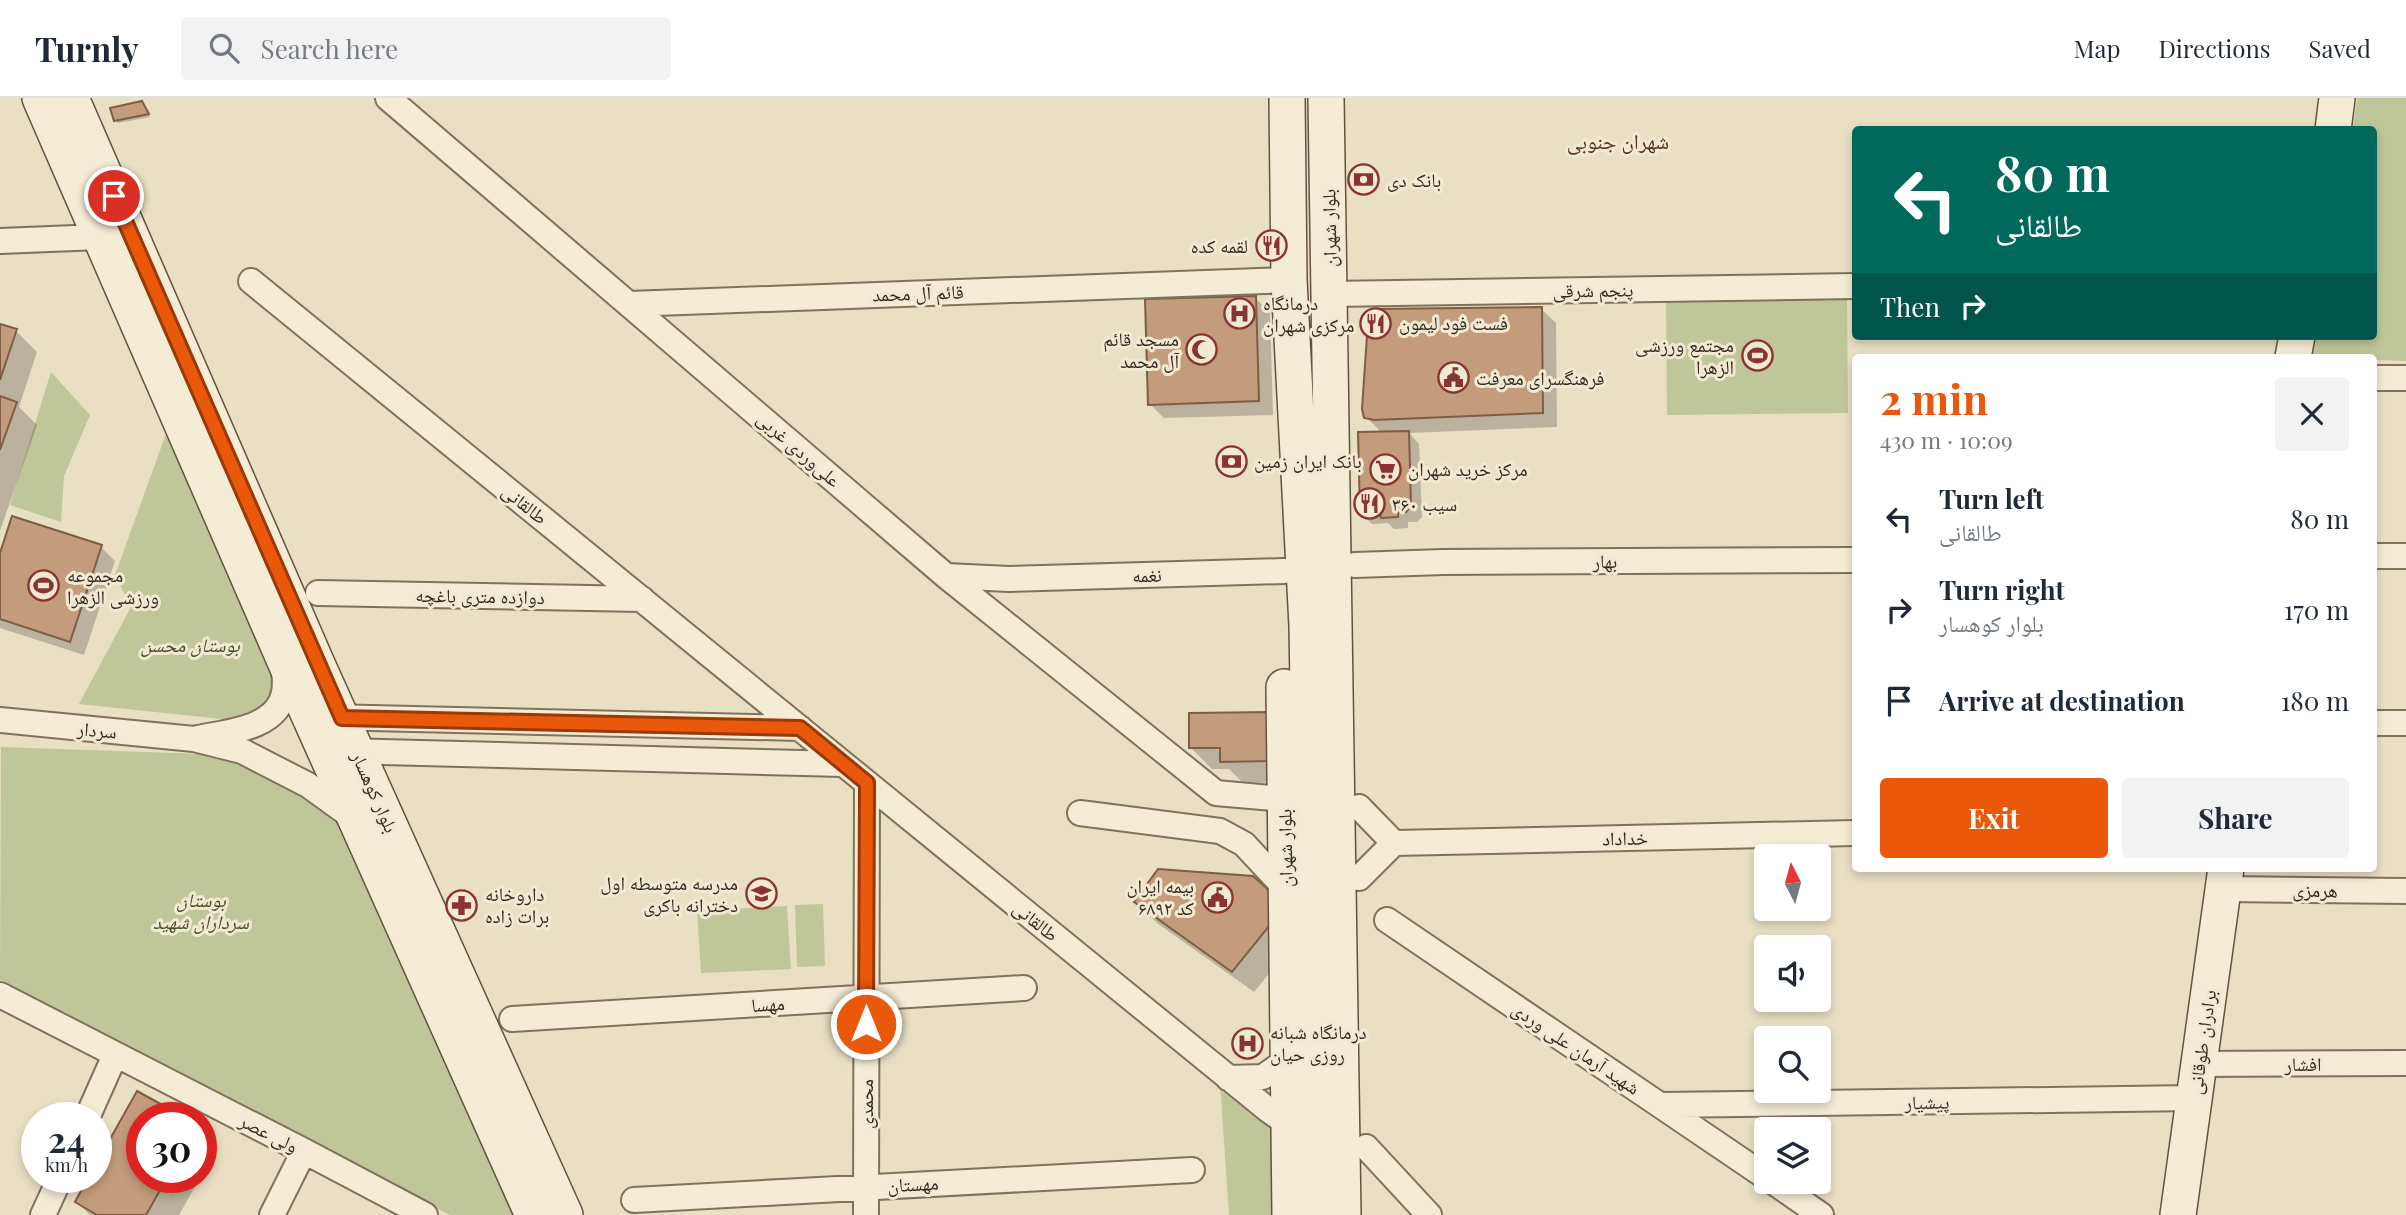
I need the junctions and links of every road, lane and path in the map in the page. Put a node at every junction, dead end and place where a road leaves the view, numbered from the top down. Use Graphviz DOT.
graph roads {
  1 [pos="40,98"];
  2 [pos="71,98"];
  3 [pos="388,98"];
  4 [pos="1287,98"];
  5 [pos="1326,98"];
  6 [pos="2337,98"];
  7 [pos="2334,126"];
  8 [pos="100,237"];
  9 [pos="0,242"];
  10 [pos="1289,280"];
  11 [pos="251,281"];
  12 [pos="1852,286"];
  13 [pos="1330,294"];
  14 [pos="629,304"];
  15 [pos="2406,377"];
  16 [pos="2377,378"];
  17 [pos="1316,484"];
  18 [pos="2377,556"];
  19 [pos="2406,556"];
  20 [pos="1852,560"];
  21 [pos="1355,565"];
  22 [pos="1284,572"];
  23 [pos="946,576"];
  24 [pos="1009,579"];
  25 [pos="318,593"];
  26 [pos="642,599"];
  27 [pos="994,615"];
  28 [pos="284,660"];
  29 [pos="325,717"];
  30 [pos="0,720"];
  31 [pos="2377,723"];
  32 [pos="2406,723"];
  33 [pos="800,728"];
  34 [pos="194,739"];
  35 [pos="341,751"];
  36 [pos="843,764"];
  37 [pos="867,783"];
  38 [pos="1216,793"];
  39 [pos="1284,799"];
  40 [pos="1359,807"];
  41 [pos="1080,813"];
  42 [pos="355,819"];
  43 [pos="1203,828"];
  44 [pos="1852,832"];
  45 [pos="1389,848"];
  46 [pos="1359,878"];
  47 [pos="2225,878"];
  48 [pos="1286,889"];
  49 [pos="2406,891"];
  50 [pos="1387,920"];
  51 [pos="1024,988"];
  52 [pos="0,995"];
  53 [pos="867,998"];
  54 [pos="512,1019"];
  55 [pos="115,1055"];
  56 [pos="1287,1060"];
  57 [pos="2406,1063"];
  58 [pos="1228,1078"];
  59 [pos="2197,1081"];
  60 [pos="94,1102"];
  61 [pos="1660,1105"];
  62 [pos="1288,1124"];
  63 [pos="1366,1147"];
  64 [pos="304,1151"];
  65 [pos="1754,1169"];
  66 [pos="1192,1170"];
  67 [pos="866,1187"];
  68 [pos="53,1193"];
  69 [pos="1791,1194"];
  70 [pos="634,1200"];
  71 [pos="528,1210"];
  72 [pos="1426,1213"];
  73 [pos="43,1215"];
  74 [pos="272,1215"];
  75 [pos="425,1215"];
  76 [pos="565,1215"];
  77 [pos="866,1215"];
  78 [pos="1290,1215"];
  79 [pos="1317,1215"];
  80 [pos="1343,1215"];
  81 [pos="1366,1215"];
  82 [pos="1399,1215"];
  83 [pos="1821,1215"];
  84 [pos="2178,1215"];
  1 -- 8 [label="main road, بلوار کوهسار"];
  2 -- 29 [label="main road, بلوار کوهسار"];
  3 -- 14 [label="street, علی‌وردی غربی"];
  4 -- 10 [label="main road, بلوار شهران"];
  5 -- 13 [label="main road, بلوار شهران"];
  6 -- 7 [label="main road"];
  8 -- 9 [label="street"];
  8 -- 28 [label="main road, بلوار کوهسار"];
  10 -- 14 [label="street, قائم آل محمد"];
  10 -- 17 [label="main road, بلوار شهران"];
  11 -- 26 [label="street, طالقانی"];
  12 -- 13 [label="street, پنجم شرقی"];
  13 -- 17 [label="main road, بلوار شهران"];
  14 -- 23 [label="street, علی‌وردی غربی"];
  15 -- 16 [label="street"];
  17 -- 21 [label="main road, بلوار شهران"];
  17 -- 22 [label="main road, بلوار شهران"];
  17 -- 79 [label="main road, بلوار شهران"];
  17 -- 80 [label="main road, بلوار شهران"];
  18 -- 19 [label="street"];
  20 -- 21 [label="street, بهار"];
  21 -- 40 [label="main road, بلوار شهران"];
  22 -- 24 [label="street, نغمه"];
  22 -- 39 [label="main road, بلوار شهران"];
  23 -- 24 [label="street, نغمه"];
  23 -- 27 [label="street, علی‌وردی غربی"];
  24 -- 27 [label="street"];
  25 -- 26 [label="street, دوازده متری باغچه"];
  26 -- 33 [label="street, طالقانی"];
  27 -- 38 [label="street, علی‌وردی غربی"];
  28 -- 29 [label="main road, بلوار کوهسار"];
  28 -- 34 [label="street, سردار"];
  29 -- 33 [label="street"];
  29 -- 35 [label="main road, بلوار کوهسار"];
  30 -- 34 [label="street, سردار"];
  31 -- 32 [label="street"];
  33 -- 36 [label="street, طالقانی"];
  34 -- 42 [label="street, سردار"];
  35 -- 36 [label="street"];
  35 -- 42 [label="main road, بلوار کوهسار"];
  35 -- 76 [label="main road, بلوار کوهسار"];
  36 -- 37 [label="street, طالقانی"];
  37 -- 53 [label="street, محمدی"];
  37 -- 58 [label="street, طالقانی"];
  38 -- 39 [label="street"];
  38 -- 43 [label="street"];
  39 -- 48 [label="main road, بلوار شهران"];
  40 -- 45 [label="street"];
  40 -- 46 [label="main road, بلوار شهران"];
  41 -- 43 [label="street"];
  42 -- 71 [label="main road, بلوار کوهسار"];
  43 -- 48 [label="street"];
  44 -- 45 [label="street, خداداد"];
  45 -- 46 [label="street"];
  46 -- 63 [label="main road, بلوار شهران"];
  47 -- 49 [label="street, هرمزی"];
  47 -- 59 [label="main road, برادران طوقانی"];
  48 -- 56 [label="main road, بلوار شهران"];
  50 -- 61 [label="street, شهید آرمان علی وردی"];
  51 -- 53 [label="street, مهسا"];
  52 -- 55 [label="street, ولی عصر"];
  53 -- 54 [label="street, مهسا"];
  53 -- 67 [label="street, محمدی"];
  55 -- 60 [label="street"];
  55 -- 64 [label="street, ولی عصر"];
  56 -- 58 [label="street"];
  56 -- 62 [label="main road, بلوار شهران"];
  57 -- 59 [label="street, افشار"];
  58 -- 62 [label="street, طالقانی"];
  59 -- 61 [label="street, پیشیار"];
  59 -- 84 [label="main road, برادران طوقانی"];
  61 -- 65 [label="street, شهید آرمان علی وردی"];
  62 -- 78 [label="main road, بلوار شهران"];
  63 -- 72 [label="street"];
  63 -- 81 [label="main road, بلوار شهران"];
  64 -- 74 [label="street"];
  64 -- 75 [label="street, ولی عصر"];
  66 -- 67 [label="street, مهستان"];
  67 -- 70 [label="street, مهستان"];
  67 -- 77 [label="street, محمدی"];
  68 -- 73 [label="street"];
  69 -- 83 [label="street"];
  72 -- 82 [label="street"];
}
